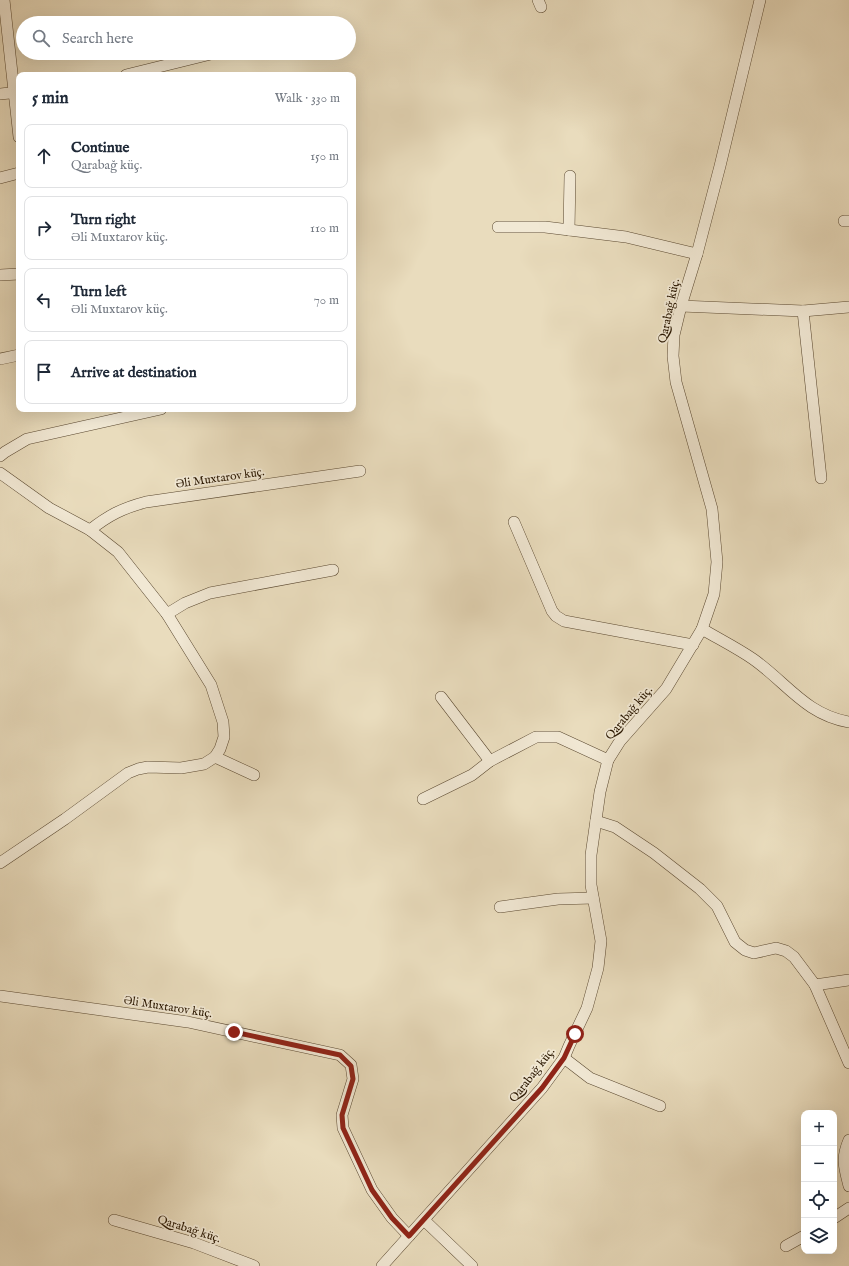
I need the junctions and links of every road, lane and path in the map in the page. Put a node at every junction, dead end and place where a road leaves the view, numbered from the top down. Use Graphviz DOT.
graph roads {
  1 [pos="4,0"];
  2 [pos="760,0"];
  3 [pos="187,60"];
  4 [pos="138,72"];
  5 [pos="16,85"];
  6 [pos="16,92"];
  7 [pos="0,94"];
  8 [pos="16,174"];
  9 [pos="570,176"];
  10 [pos="0,178"];
  11 [pos="498,227"];
  12 [pos="569,230"];
  13 [pos="697,254"];
  14 [pos="16,274"];
  15 [pos="0,275"];
  16 [pos="681,306"];
  17 [pos="849,307"];
  18 [pos="803,311"];
  19 [pos="16,356"];
  20 [pos="0,359"];
  21 [pos="148,412"];
  22 [pos="0,456"];
  23 [pos="360,471"];
  24 [pos="0,473"];
  25 [pos="821,478"];
  26 [pos="514,522"];
  27 [pos="90,530"];
  28 [pos="333,570"];
  29 [pos="167,614"];
  30 [pos="702,629"];
  31 [pos="693,645"];
  32 [pos="441,697"];
  33 [pos="849,722"];
  34 [pos="215,757"];
  35 [pos="608,760"];
  36 [pos="490,761"];
  37 [pos="254,775"];
  38 [pos="423,799"];
  39 [pos="596,821"];
  40 [pos="0,863"];
  41 [pos="593,898"];
  42 [pos="500,907"];
  43 [pos="849,980"];
  44 [pos="815,985"];
  45 [pos="0,996"];
  46 [pos="564,1058"];
  47 [pos="849,1063"];
  48 [pos="660,1106"];
  49 [pos="849,1140"];
  50 [pos="849,1186"];
  51 [pos="849,1208"];
  52 [pos="837,1216"];
  53 [pos="114,1220"];
  54 [pos="424,1220"];
  55 [pos="409,1236"];
  56 [pos="801,1238"];
  57 [pos="786,1246"];
  58 [pos="254,1266"];
  59 [pos="382,1266"];
  60 [pos="472,1266"];
  1 -- 5 [label="street"];
  2 -- 13 [label="street, Qarabağ küç."];
  3 -- 4 [label="street"];
  6 -- 7 [label="street"];
  8 -- 10 [label="street"];
  9 -- 12 [label="street"];
  11 -- 12 [label="street"];
  12 -- 13 [label="street"];
  13 -- 16 [label="street, Qarabağ küç."];
  14 -- 15 [label="street"];
  16 -- 18 [label="street"];
  16 -- 30 [label="street, Qarabağ küç."];
  17 -- 18 [label="street"];
  18 -- 25 [label="street"];
  19 -- 20 [label="street"];
  21 -- 22 [label="street"];
  23 -- 27 [label="street, Əli Muxtarov küç."];
  24 -- 27 [label="street"];
  26 -- 31 [label="street"];
  27 -- 29 [label="street"];
  28 -- 29 [label="street"];
  29 -- 34 [label="street"];
  30 -- 31 [label="street, Qarabağ küç."];
  30 -- 33 [label="street"];
  31 -- 35 [label="street, Qarabağ küç."];
  32 -- 36 [label="street"];
  34 -- 37 [label="street"];
  34 -- 40 [label="street"];
  35 -- 36 [label="street"];
  35 -- 39 [label="street, Qarabağ küç."];
  36 -- 38 [label="street"];
  39 -- 41 [label="street, Qarabağ küç."];
  39 -- 44 [label="street"];
  41 -- 42 [label="street"];
  41 -- 46 [label="street, Qarabağ küç."];
  43 -- 44 [label="street"];
  44 -- 47 [label="street"];
  45 -- 55 [label="street, Əli Muxtarov küç."];
  46 -- 48 [label="street"];
  46 -- 54 [label="street, Qarabağ küç."];
  49 -- 50 [label="street"];
  51 -- 52 [label="street"];
  53 -- 58 [label="street, Qarabağ küç."];
  54 -- 55 [label="street, Qarabağ küç."];
  54 -- 60 [label="street"];
  55 -- 59 [label="street, Qarabağ küç."];
  56 -- 57 [label="street"];
}
